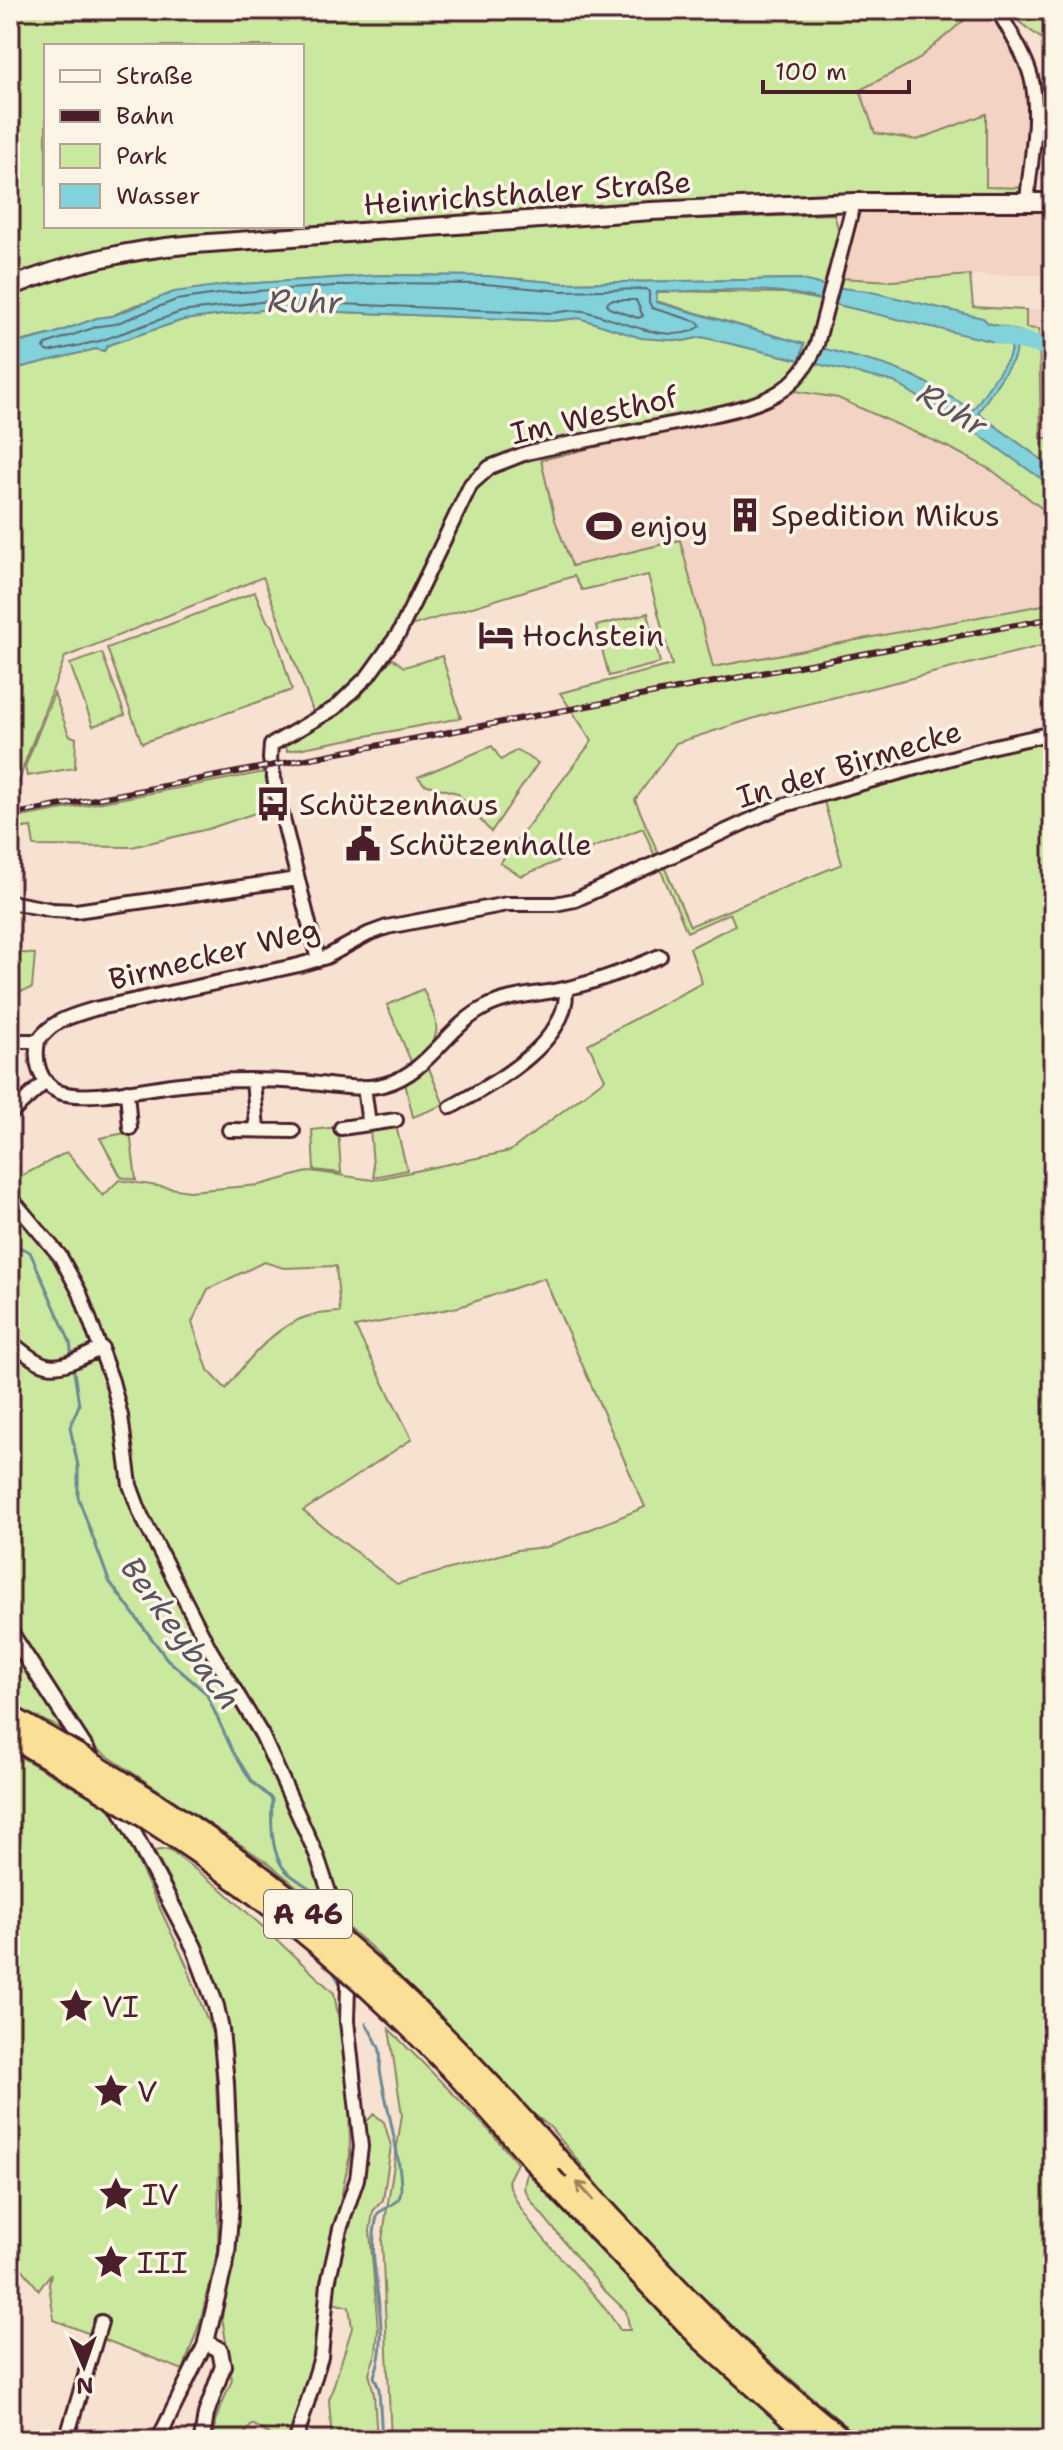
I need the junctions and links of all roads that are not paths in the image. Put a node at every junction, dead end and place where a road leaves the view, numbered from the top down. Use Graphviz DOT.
graph roads {
  1 [pos="998,10"];
  2 [pos="1027,201"];
  3 [pos="854,202"];
  4 [pos="1053,202"];
  5 [pos="10,287"];
  6 [pos="1053,733"];
  7 [pos="664,858"];
  8 [pos="297,879"];
  9 [pos="10,902"];
  10 [pos="660,956"];
  11 [pos="318,960"];
  12 [pos="566,989"];
  13 [pos="10,1041"];
  14 [pos="38,1041"];
  15 [pos="253,1080"];
  16 [pos="45,1082"];
  17 [pos="364,1087"];
  18 [pos="127,1091"];
  19 [pos="451,1107"];
  20 [pos="10,1114"];
  21 [pos="396,1120"];
  22 [pos="369,1124"];
  23 [pos="130,1128"];
  24 [pos="341,1128"];
  25 [pos="257,1129"];
  26 [pos="229,1130"];
  27 [pos="293,1131"];
  28 [pos="10,1197"];
  29 [pos="10,1341"];
  30 [pos="102,1348"];
  31 [pos="10,1632"];
  32 [pos="16,1730"];
  33 [pos="101,2322"];
  34 [pos="206,2342"];
  35 [pos="66,2440"];
  36 [pos="158,2440"];
  37 [pos="202,2440"];
  38 [pos="296,2440"];
  39 [pos="816,2440"];
  40 [pos="842,2440"];
  1 -- 2 [label="street"];
  2 -- 3 [label="main road, Heinrichsthaler Straße"];
  2 -- 4 [label="main road, Heinrichsthaler Straße"];
  3 -- 5 [label="main road, Heinrichsthaler Straße"];
  3 -- 8 [label="street, Im Westhof"];
  6 -- 7 [label="street, In der Birmecke"];
  7 -- 11 [label="street, Birmecker Weg"];
  8 -- 9 [label="street"];
  8 -- 11 [label="street"];
  10 -- 12 [label="street"];
  11 -- 14 [label="street, Birmecker Weg"];
  12 -- 17 [label="street"];
  12 -- 19 [label="street"];
  13 -- 14 [label="street"];
  14 -- 16 [label="street"];
  15 -- 17 [label="street"];
  15 -- 18 [label="street"];
  15 -- 25 [label="street"];
  16 -- 18 [label="street"];
  16 -- 20 [label="street"];
  17 -- 22 [label="street"];
  18 -- 23 [label="street"];
  21 -- 22 [label="street"];
  22 -- 24 [label="street"];
  25 -- 26 [label="street"];
  25 -- 27 [label="street"];
  28 -- 30 [label="street"];
  29 -- 30 [label="street"];
  30 -- 38 [label="street"];
  31 -- 34 [label="street"];
  32 -- 39 [label="highway, A 46, bridge"];
  40 -- 32 [label="highway, A 46, one-way, bridge"];
  33 -- 35 [label="street"];
  34 -- 36 [label="street"];
  34 -- 37 [label="street"];
}
